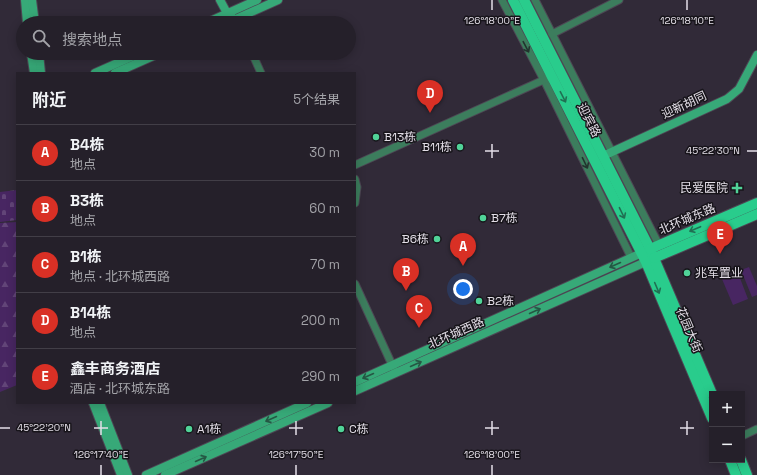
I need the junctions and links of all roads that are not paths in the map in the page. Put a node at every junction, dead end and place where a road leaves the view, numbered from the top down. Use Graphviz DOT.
graph roads {
  1 [pos="25,0"];
  2 [pos="32,0"];
  3 [pos="220,0"];
  4 [pos="257,0"];
  5 [pos="278,0"];
  6 [pos="502,0"];
  7 [pos="513,0"];
  8 [pos="524,0"];
  9 [pos="535,0"];
  10 [pos="619,0"];
  11 [pos="27,16"];
  12 [pos="34,16"];
  13 [pos="233,16"];
  14 [pos="235,16"];
  15 [pos="237,16"];
  16 [pos="550,38"];
  17 [pos="757,55"];
  18 [pos="32,60"];
  19 [pos="39,60"];
  20 [pos="125,60"];
  21 [pos="144,60"];
  22 [pos="255,60"];
  23 [pos="34,72"];
  24 [pos="41,72"];
  25 [pos="98,72"];
  26 [pos="117,72"];
  27 [pos="261,72"];
  28 [pos="552,76"];
  29 [pos="608,154"];
  30 [pos="356,165"];
  31 [pos="356,183"];
  32 [pos="356,195"];
  33 [pos="757,203"];
  34 [pos="757,214"];
  35 [pos="650,253"];
  36 [pos="631,257"];
  37 [pos="356,286"];
  38 [pos="394,369"];
  39 [pos="356,382"];
  40 [pos="356,390"];
  41 [pos="711,391"];
  42 [pos="93,404"];
  43 [pos="100,404"];
  44 [pos="305,404"];
  45 [pos="326,404"];
  46 [pos="709,410"];
  47 [pos="757,429"];
  48 [pos="745,435"];
  49 [pos="733,463"];
  50 [pos="740,471"];
  51 [pos="121,475"];
  52 [pos="128,475"];
  53 [pos="146,475"];
  54 [pos="165,475"];
  1 -- 11 [label="main road"];
  2 -- 12 [label="main road"];
  3 -- 13 [label="main road"];
  4 -- 14 [label="main road"];
  5 -- 15 [label="main road"];
  6 -- 28 [label="street, one-way"];
  7 -- 28 [label="main road, 迎宾路"];
  8 -- 16 [label="main road, 迎宾路"];
  9 -- 16 [label="street"];
  10 -- 16 [label="street"];
  16 -- 28 [label="main road, 迎宾路"];
  16 -- 29 [label="street"];
  17 -- 29 [label="main road, 迎新胡同"];
  18 -- 23 [label="main road"];
  19 -- 24 [label="main road"];
  20 -- 25 [label="main road"];
  21 -- 26 [label="main road"];
  22 -- 27 [label="street"];
  28 -- 29 [label="main road, 迎宾路"];
  28 -- 30 [label="street"];
  28 -- 35 [label="main road, 迎宾路, one-way"];
  28 -- 36 [label="street, one-way"];
  29 -- 35 [label="main road, 迎宾路"];
  31 -- 32 [label="street"];
  33 -- 35 [label="main road, 北环城东路, one-way"];
  34 -- 35 [label="main road, 北环城东路"];
  35 -- 36 [label="main road, 北环城西路"];
  38 -- 35 [label="main road, 北环城西路, one-way"];
  35 -- 41 [label="main road, 花园大街"];
  35 -- 46 [label="main road, 花园大街, one-way"];
  36 -- 38 [label="main road, 北环城西路, one-way"];
  37 -- 38 [label="street"];
  38 -- 39 [label="main road, 北环城西路, one-way"];
  38 -- 40 [label="main road, 北环城西路"];
  42 -- 51 [label="main road"];
  43 -- 52 [label="main road"];
  44 -- 53 [label="main road, one-way"];
  54 -- 45 [label="main road, one-way"];
  47 -- 48 [label="street"];
  49 -- 50 [label="main road"];
}
